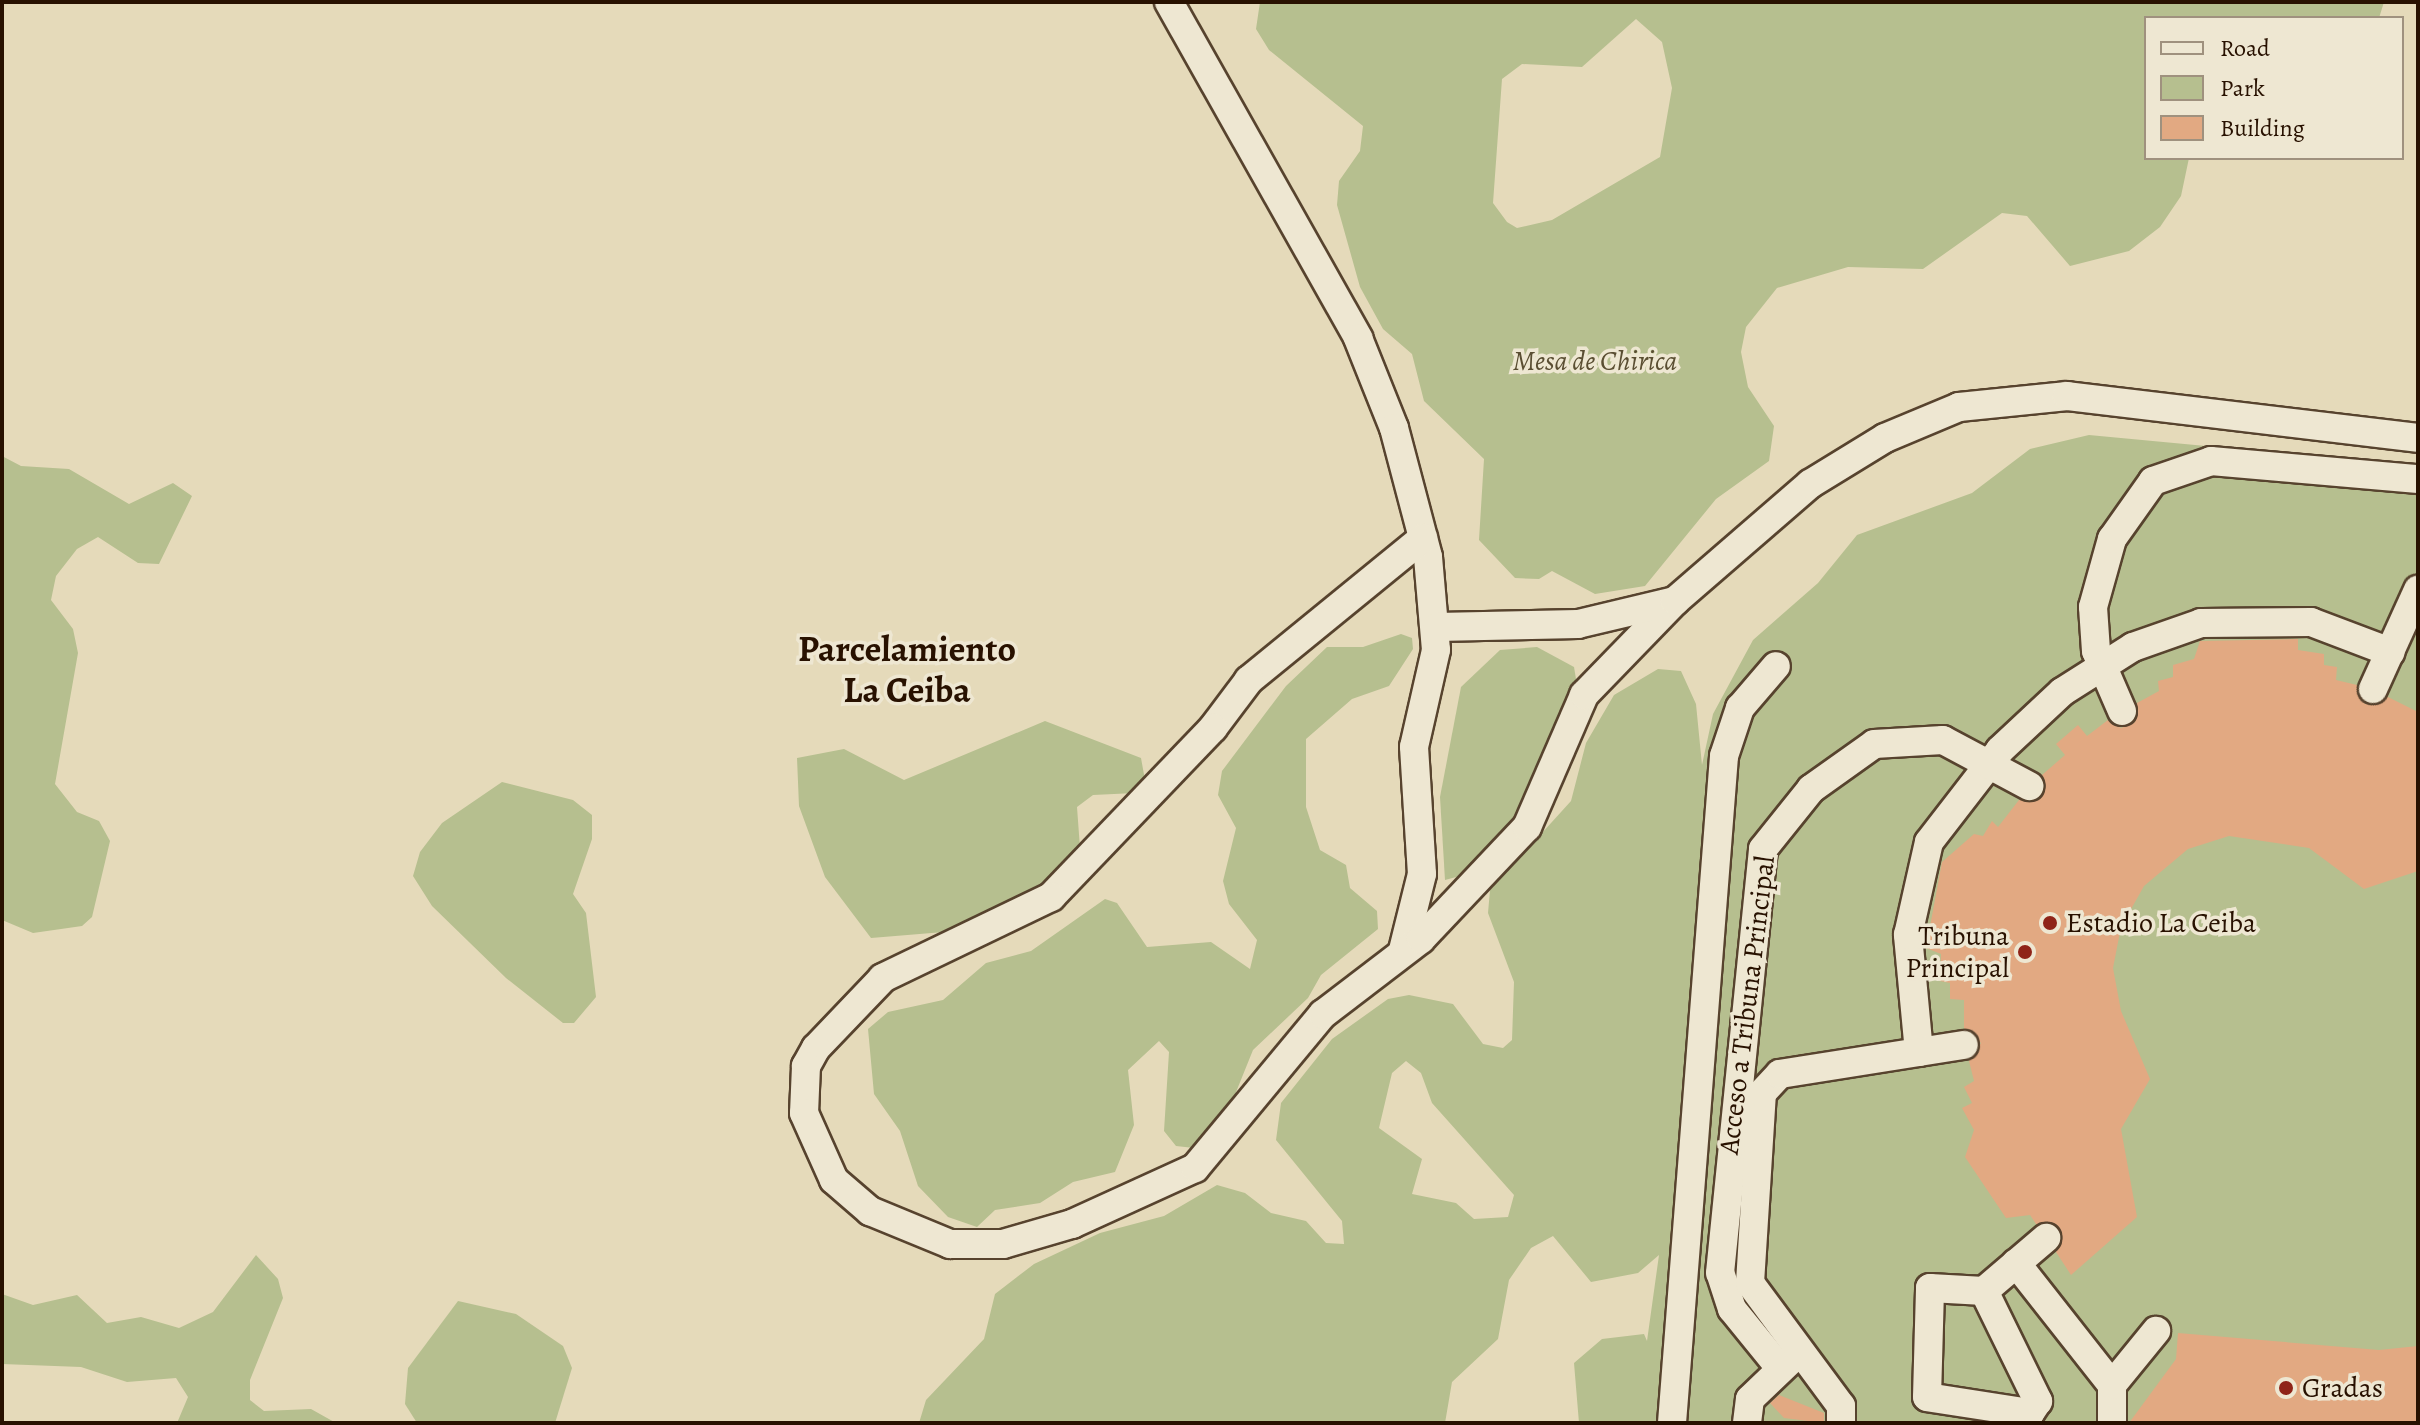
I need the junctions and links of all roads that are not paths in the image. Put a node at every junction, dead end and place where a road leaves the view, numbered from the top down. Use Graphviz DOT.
graph roads {
  1 [pos="1169,2"];
  2 [pos="2418,438"];
  3 [pos="2418,479"];
  4 [pos="1423,538"];
  5 [pos="2418,590"];
  6 [pos="1675,601"];
  7 [pos="1437,627"];
  8 [pos="2390,652"];
  9 [pos="2100,665"];
  10 [pos="1776,666"];
  11 [pos="2373,689"];
  12 [pos="2122,711"];
  13 [pos="1991,761"];
  14 [pos="2029,786"];
  15 [pos="1403,950"];
  16 [pos="1964,1045"];
  17 [pos="1919,1052"];
  18 [pos="2046,1238"];
  19 [pos="2016,1263"];
  20 [pos="1984,1291"];
  21 [pos="2156,1331"];
  22 [pos="1789,1361"];
  23 [pos="2112,1385"];
  24 [pos="1672,1423"];
  25 [pos="1747,1423"];
  26 [pos="1841,1423"];
  27 [pos="2112,1423"];
  1 -- 4 [label="street"];
  2 -- 6 [label="street"];
  3 -- 9 [label="street"];
  4 -- 7 [label="street"];
  4 -- 15 [label="street"];
  5 -- 8 [label="street"];
  6 -- 7 [label="street"];
  6 -- 15 [label="street"];
  7 -- 15 [label="street"];
  8 -- 9 [label="street"];
  8 -- 11 [label="street"];
  9 -- 12 [label="street"];
  9 -- 13 [label="street"];
  10 -- 24 [label="street"];
  13 -- 14 [label="street, Acceso a Tribuna Principal"];
  13 -- 17 [label="street"];
  13 -- 22 [label="street, Acceso a Tribuna Principal"];
  16 -- 17 [label="street, Acceso a Tribuna Principal"];
  17 -- 22 [label="street, Acceso a Tribuna Principal"];
  18 -- 19 [label="street"];
  19 -- 20 [label="street"];
  19 -- 23 [label="street"];
  20 -- 20 [label="street"];
  21 -- 23 [label="street"];
  22 -- 25 [label="street"];
  22 -- 26 [label="street, Acceso a Tribuna Principal"];
  23 -- 27 [label="street"];
}
